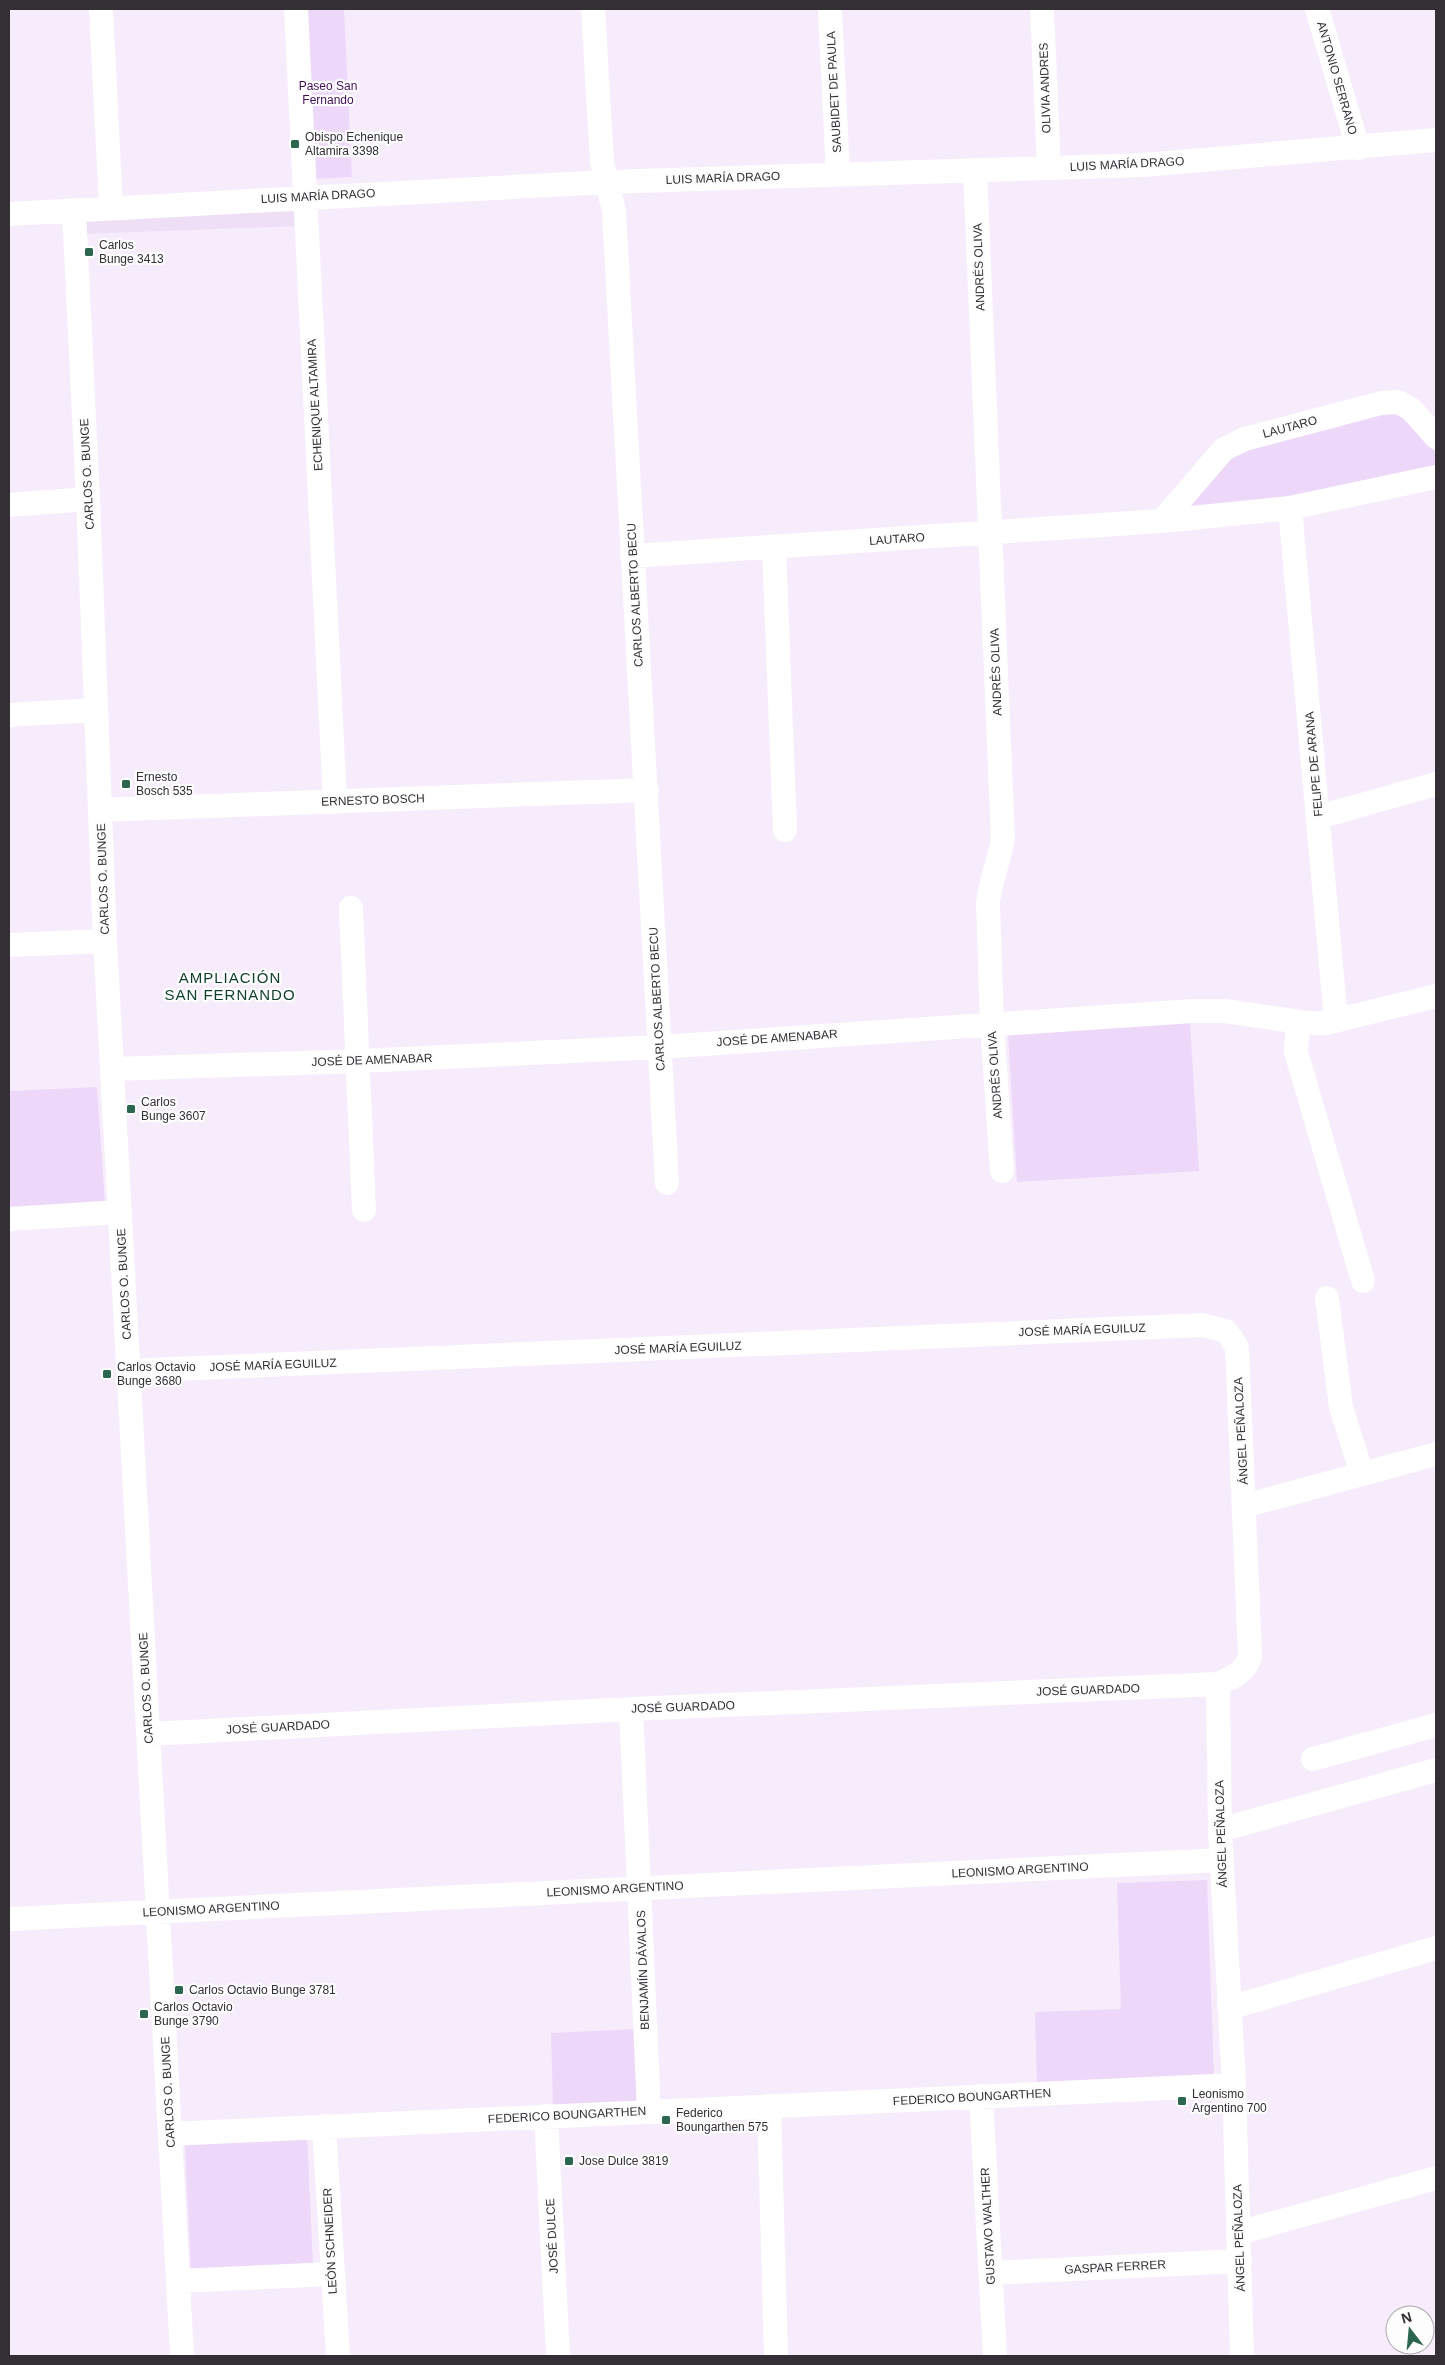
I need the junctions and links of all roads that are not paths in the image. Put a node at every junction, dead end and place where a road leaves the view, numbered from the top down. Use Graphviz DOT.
graph roads {
  1 [pos="101,9"];
  2 [pos="296,9"];
  3 [pos="592,9"];
  4 [pos="830,9"];
  5 [pos="1042,9"];
  6 [pos="1317,9"];
  7 [pos="1436,140"];
  8 [pos="1358,148"];
  9 [pos="1049,168"];
  10 [pos="975,170"];
  11 [pos="838,174"];
  12 [pos="607,182"];
  13 [pos="305,197"];
  14 [pos="111,208"];
  15 [pos="74,210"];
  16 [pos="9,214"];
  17 [pos="1436,437"];
  18 [pos="1436,477"];
  19 [pos="88,499"];
  20 [pos="9,505"];
  21 [pos="1290,508"];
  22 [pos="1162,521"];
  23 [pos="990,533"];
  24 [pos="774,547"];
  25 [pos="632,556"];
  26 [pos="95,710"];
  27 [pos="9,715"];
  28 [pos="1436,784"];
  29 [pos="647,790"];
  30 [pos="334,802"];
  31 [pos="100,810"];
  32 [pos="1318,817"];
  33 [pos="785,830"];
  34 [pos="351,908"];
  35 [pos="105,941"];
  36 [pos="9,945"];
  37 [pos="1436,996"];
  38 [pos="1336,1021"];
  39 [pos="1298,1022"];
  40 [pos="992,1023"];
  41 [pos="660,1047"];
  42 [pos="360,1061"];
  43 [pos="113,1069"];
  44 [pos="1002,1171"];
  45 [pos="667,1183"];
  46 [pos="364,1210"];
  47 [pos="120,1212"];
  48 [pos="9,1219"];
  49 [pos="1362,1281"];
  50 [pos="1327,1298"];
  51 [pos="1226,1331"];
  52 [pos="128,1371"];
  53 [pos="1436,1454"];
  54 [pos="1362,1474"];
  55 [pos="1244,1506"];
  56 [pos="1218,1684"];
  57 [pos="631,1709"];
  58 [pos="1436,1725"];
  59 [pos="148,1734"];
  60 [pos="1313,1758"];
  61 [pos="1436,1770"];
  62 [pos="1220,1830"];
  63 [pos="1222,1860"];
  64 [pos="639,1888"];
  65 [pos="158,1912"];
  66 [pos="9,1919"];
  67 [pos="1436,1948"];
  68 [pos="1229,2008"];
  69 [pos="1234,2085"];
  70 [pos="981,2096"];
  71 [pos="769,2106"];
  72 [pos="649,2111"];
  73 [pos="546,2116"];
  74 [pos="324,2126"];
  75 [pos="170,2134"];
  76 [pos="1436,2178"];
  77 [pos="1238,2233"];
  78 [pos="1240,2262"];
  79 [pos="991,2273"];
  80 [pos="332,2274"];
  81 [pos="178,2281"];
  82 [pos="182,2356"];
  83 [pos="338,2356"];
  84 [pos="558,2356"];
  85 [pos="776,2356"];
  86 [pos="995,2356"];
  87 [pos="1242,2356"];
  1 -- 14 [label="street"];
  2 -- 13 [label="street, ECHENIQUE ALTAMIRA"];
  3 -- 12 [label="street, CARLOS ALBERTO BECU"];
  4 -- 11 [label="street, SAUBIDET DE PAULA"];
  5 -- 9 [label="street, OLIVIA ANDRES"];
  6 -- 8 [label="street, ANTONIO SERRANO"];
  7 -- 8 [label="street, LUIS MARÍA DRAGO"];
  8 -- 9 [label="street, LUIS MARÍA DRAGO"];
  9 -- 10 [label="street, LUIS MARÍA DRAGO"];
  10 -- 11 [label="street, LUIS MARÍA DRAGO"];
  10 -- 23 [label="street, ANDRÉS OLIVA"];
  11 -- 12 [label="street, LUIS MARÍA DRAGO"];
  12 -- 13 [label="street, LUIS MARÍA DRAGO"];
  12 -- 25 [label="street, CARLOS ALBERTO BECU"];
  13 -- 14 [label="street, LUIS MARÍA DRAGO"];
  13 -- 30 [label="street, ECHENIQUE ALTAMIRA"];
  14 -- 15 [label="street, LUIS MARÍA DRAGO"];
  15 -- 16 [label="street, LUIS MARÍA DRAGO"];
  15 -- 19 [label="street, CARLOS O. BUNGE"];
  17 -- 22 [label="street, LAUTARO"];
  18 -- 21 [label="street, LAUTARO"];
  19 -- 20 [label="street"];
  19 -- 26 [label="street, CARLOS O. BUNGE"];
  21 -- 22 [label="street, LAUTARO"];
  21 -- 32 [label="street, FELIPE DE ARANA"];
  22 -- 23 [label="street, LAUTARO"];
  23 -- 24 [label="street, LAUTARO"];
  23 -- 40 [label="street, ANDRÉS OLIVA"];
  24 -- 25 [label="street, LAUTARO"];
  24 -- 33 [label="street"];
  25 -- 29 [label="street, CARLOS ALBERTO BECU"];
  26 -- 27 [label="street"];
  26 -- 31 [label="street, CARLOS O. BUNGE"];
  28 -- 32 [label="street"];
  29 -- 30 [label="street, ERNESTO BOSCH"];
  29 -- 41 [label="street, CARLOS ALBERTO BECU"];
  30 -- 31 [label="street, ERNESTO BOSCH"];
  31 -- 35 [label="street, CARLOS O. BUNGE"];
  32 -- 38 [label="street, FELIPE DE ARANA"];
  34 -- 42 [label="street"];
  35 -- 36 [label="street"];
  35 -- 43 [label="street, CARLOS O. BUNGE"];
  37 -- 38 [label="street, JOSÉ DE AMENABAR"];
  38 -- 39 [label="street, JOSÉ DE AMENABAR"];
  39 -- 40 [label="street, JOSÉ DE AMENABAR"];
  39 -- 49 [label="street"];
  40 -- 41 [label="street, JOSÉ DE AMENABAR"];
  40 -- 44 [label="street, ANDRÉS OLIVA"];
  41 -- 42 [label="street, JOSÉ DE AMENABAR"];
  41 -- 45 [label="street, CARLOS ALBERTO BECU"];
  42 -- 43 [label="street, JOSÉ DE AMENABAR"];
  42 -- 46 [label="street"];
  43 -- 47 [label="street, CARLOS O. BUNGE"];
  47 -- 48 [label="street"];
  47 -- 52 [label="street, CARLOS O. BUNGE"];
  50 -- 54 [label="street"];
  51 -- 52 [label="street, JOSÉ MARÍA EGUILUZ"];
  51 -- 55 [label="street, ÁNGEL PEÑALOZA"];
  52 -- 59 [label="street, CARLOS O. BUNGE"];
  53 -- 54 [label="street"];
  54 -- 55 [label="street"];
  55 -- 56 [label="street, ÁNGEL PEÑALOZA"];
  56 -- 57 [label="street, JOSÉ GUARDADO"];
  56 -- 62 [label="street, ÁNGEL PEÑALOZA"];
  57 -- 59 [label="street, JOSÉ GUARDADO"];
  57 -- 64 [label="street, BENJAMÍN DÁVALOS"];
  58 -- 60 [label="street"];
  59 -- 65 [label="street, CARLOS O. BUNGE"];
  61 -- 62 [label="street"];
  62 -- 63 [label="street, ÁNGEL PEÑALOZA"];
  63 -- 64 [label="street, LEONISMO ARGENTINO"];
  63 -- 68 [label="street, ÁNGEL PEÑALOZA"];
  64 -- 65 [label="street, LEONISMO ARGENTINO"];
  64 -- 72 [label="street, BENJAMÍN DÁVALOS"];
  65 -- 66 [label="street, LEONISMO ARGENTINO"];
  65 -- 75 [label="street, CARLOS O. BUNGE"];
  67 -- 68 [label="street"];
  68 -- 69 [label="street, ÁNGEL PEÑALOZA"];
  69 -- 70 [label="street, FEDERICO BOUNGARTHEN"];
  69 -- 77 [label="street, ÁNGEL PEÑALOZA"];
  70 -- 71 [label="street, FEDERICO BOUNGARTHEN"];
  70 -- 79 [label="street, GUSTAVO WALTHER"];
  71 -- 72 [label="street, FEDERICO BOUNGARTHEN"];
  71 -- 85 [label="street"];
  72 -- 73 [label="street, FEDERICO BOUNGARTHEN"];
  73 -- 74 [label="street, FEDERICO BOUNGARTHEN"];
  73 -- 84 [label="street, JOSÉ DULCE"];
  74 -- 75 [label="street, FEDERICO BOUNGARTHEN"];
  74 -- 80 [label="street, LEÓN SCHNEIDER"];
  75 -- 81 [label="street, CARLOS O. BUNGE"];
  76 -- 77 [label="street"];
  77 -- 78 [label="street, ÁNGEL PEÑALOZA"];
  78 -- 79 [label="street, GASPAR FERRER"];
  78 -- 87 [label="street, ÁNGEL PEÑALOZA"];
  79 -- 86 [label="street, GUSTAVO WALTHER"];
  80 -- 81 [label="street"];
  80 -- 83 [label="street, LEÓN SCHNEIDER"];
  81 -- 82 [label="street, CARLOS O. BUNGE"];
}
